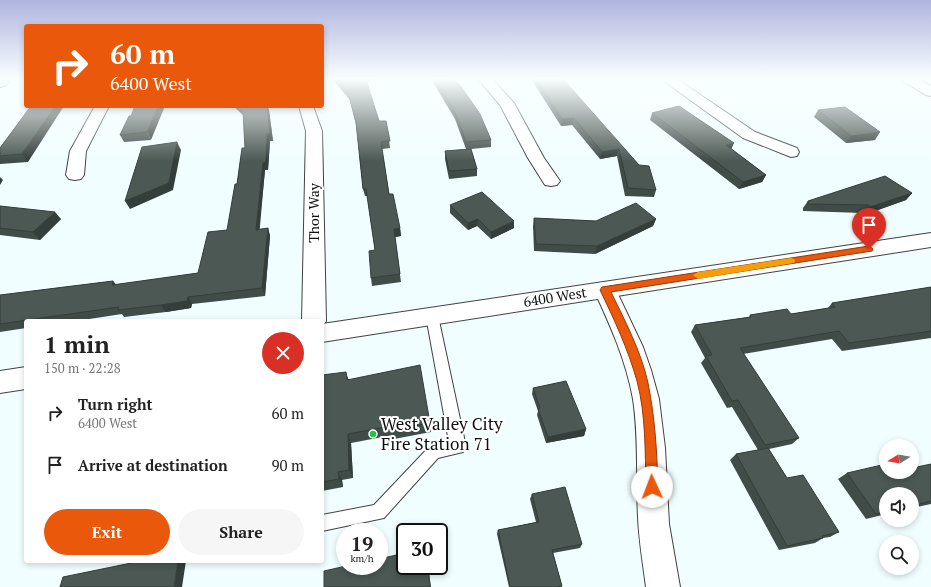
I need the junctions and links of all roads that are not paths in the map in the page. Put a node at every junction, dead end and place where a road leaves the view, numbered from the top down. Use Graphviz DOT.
graph roads {
  1 [pos="509,106"];
  2 [pos="708,106"];
  3 [pos="101,108"];
  4 [pos="307,108"];
  5 [pos="791,152"];
  6 [pos="75,175"];
  7 [pos="551,181"];
  8 [pos="931,240"];
  9 [pos="605,290"];
  10 [pos="432,316"];
  11 [pos="314,319"];
  12 [pos="324,333"];
  13 [pos="24,378"];
  14 [pos="0,382"];
  15 [pos="324,523"];
  16 [pos="663,587"];
  1 -- 7 [label="street"];
  2 -- 5 [label="street"];
  3 -- 6 [label="street"];
  4 -- 11 [label="street, Thor Way"];
  8 -- 9 [label="street, 6400 West"];
  9 -- 10 [label="street, 6400 West"];
  9 -- 16 [label="street"];
  10 -- 12 [label="street, 6400 West"];
  10 -- 15 [label="lane"];
  13 -- 14 [label="street"];
}
